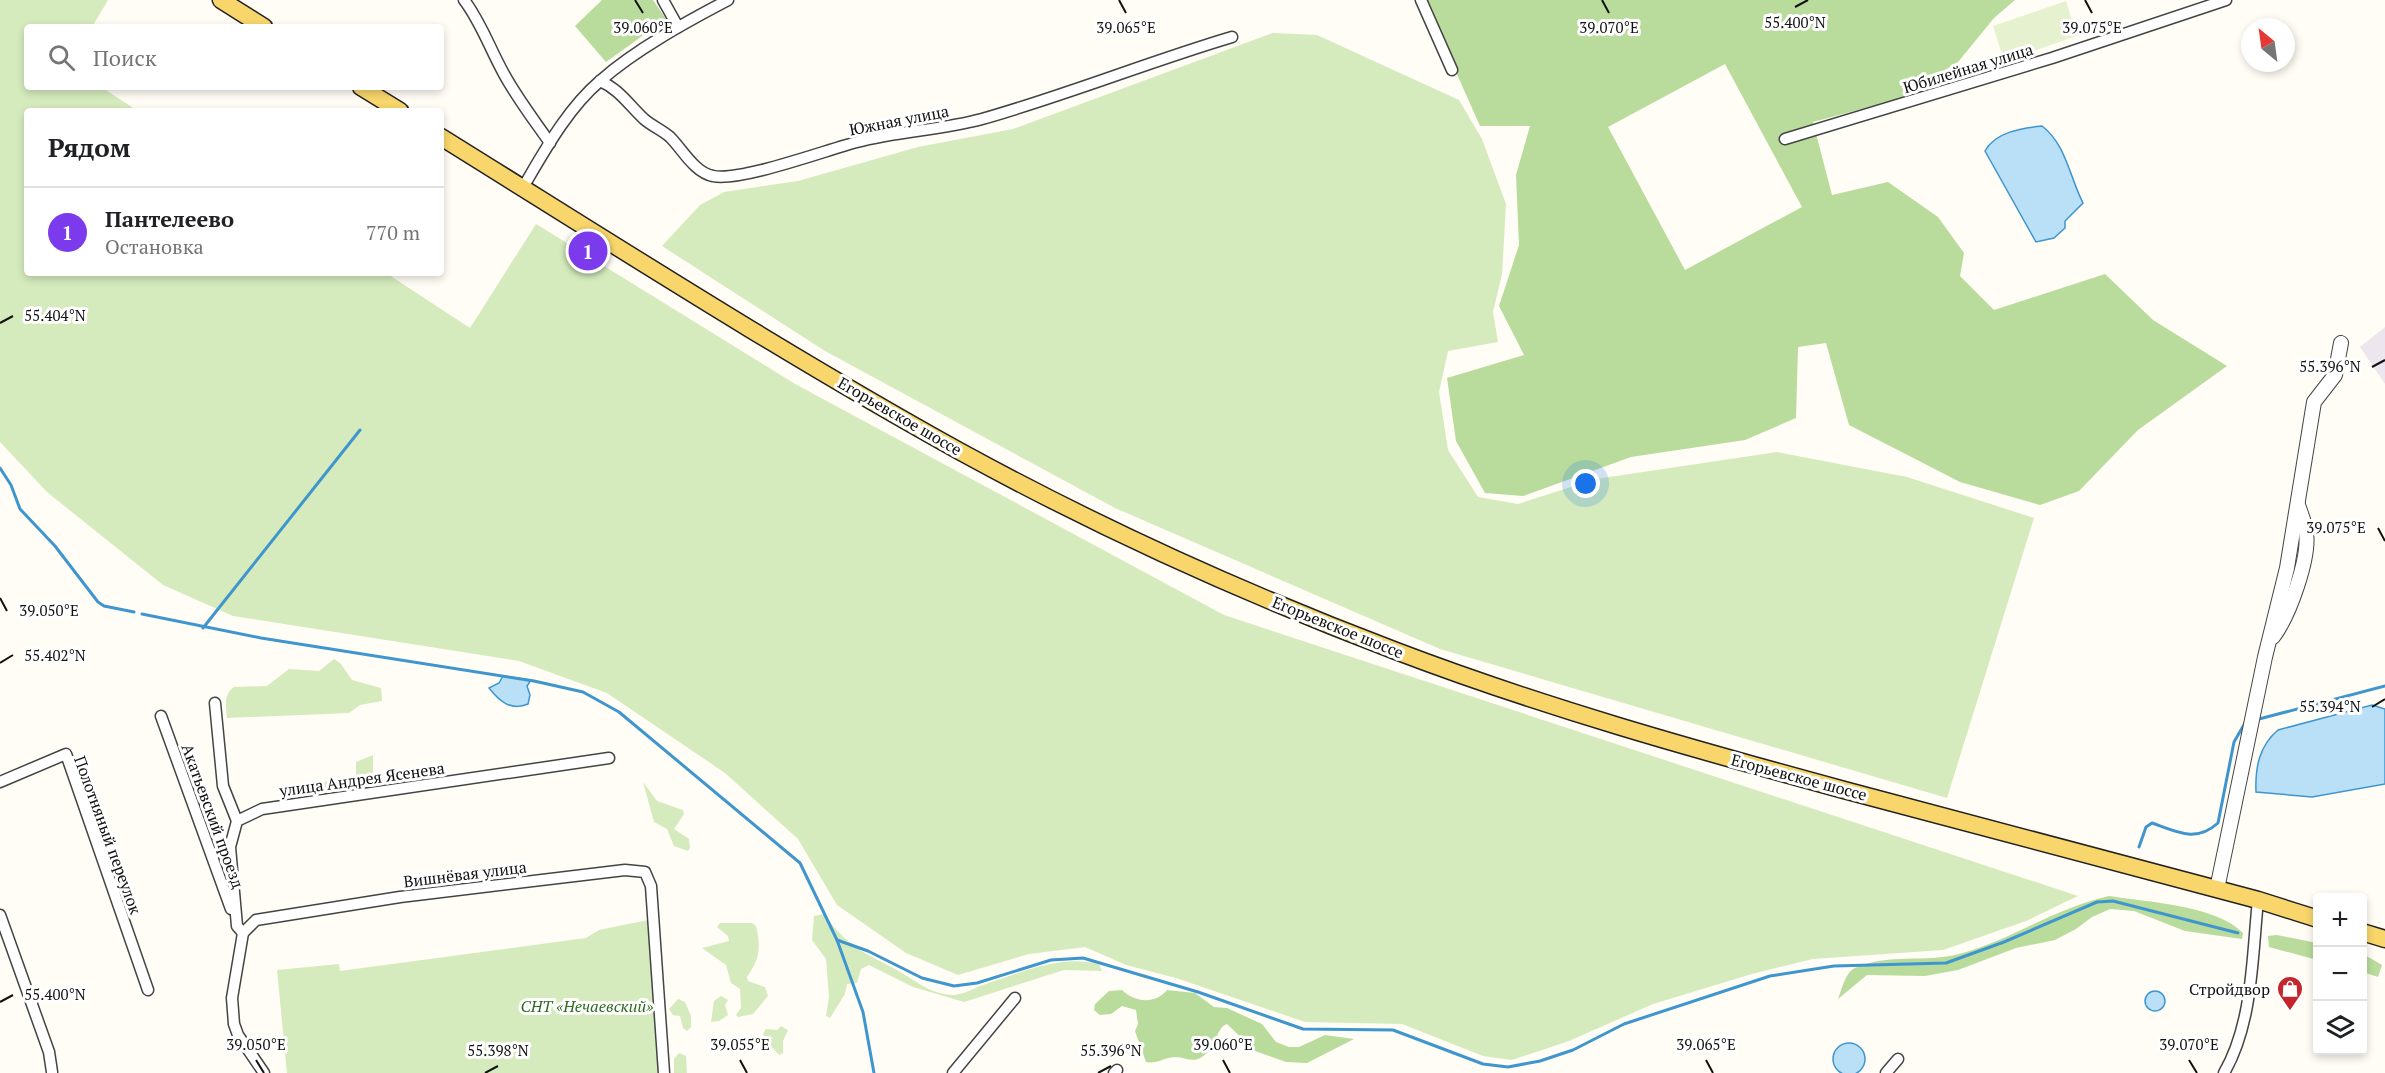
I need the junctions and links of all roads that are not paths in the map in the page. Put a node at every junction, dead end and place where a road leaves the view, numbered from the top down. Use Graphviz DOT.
graph roads {
  1 [pos="221,0"];
  2 [pos="464,0"];
  3 [pos="663,0"];
  4 [pos="728,0"];
  5 [pos="1421,0"];
  6 [pos="2226,0"];
  7 [pos="259,24"];
  8 [pos="678,27"];
  9 [pos="1232,38"];
  10 [pos="1452,70"];
  11 [pos="600,81"];
  12 [pos="366,90"];
  13 [pos="395,108"];
  14 [pos="444,139"];
  15 [pos="1785,139"];
  16 [pos="550,143"];
  17 [pos="522,189"];
  18 [pos="2341,343"];
  19 [pos="215,703"];
  20 [pos="161,716"];
  21 [pos="609,758"];
  22 [pos="0,782"];
  23 [pos="237,821"];
  24 [pos="2217,889"];
  25 [pos="2258,900"];
  26 [pos="0,915"];
  27 [pos="2313,917"];
  28 [pos="240,929"];
  29 [pos="2367,934"];
  30 [pos="2385,939"];
  31 [pos="148,990"];
  32 [pos="1015,998"];
  33 [pos="1898,1059"];
  34 [pos="52,1072"];
  35 [pos="264,1073"];
  36 [pos="664,1073"];
  37 [pos="953,1073"];
  38 [pos="1886,1073"];
  39 [pos="2223,1073"];
  1 -- 7 [label="main road"];
  2 -- 16 [label="street"];
  3 -- 8 [label="street"];
  4 -- 8 [label="street"];
  5 -- 10 [label="street"];
  6 -- 15 [label="street, Юбилейная улица"];
  8 -- 11 [label="street"];
  9 -- 11 [label="street, Южная улица"];
  11 -- 16 [label="street"];
  12 -- 13 [label="main road"];
  14 -- 17 [label="main road, Егорьевское шоссе"];
  16 -- 17 [label="street"];
  17 -- 24 [label="main road, Егорьевское шоссе"];
  18 -- 24 [label="street"];
  19 -- 23 [label="street"];
  20 -- 28 [label="street, Акатьевский проезд"];
  21 -- 23 [label="street, улица Андрея Ясенева"];
  22 -- 31 [label="street, Полотняный переулок"];
  23 -- 28 [label="street"];
  24 -- 25 [label="main road, Егорьевское шоссе"];
  25 -- 27 [label="main road, Егорьевское шоссе"];
  25 -- 39 [label="street"];
  26 -- 34 [label="street"];
  28 -- 35 [label="street"];
  28 -- 36 [label="street, Вишнёвая улица"];
  29 -- 30 [label="main road"];
  32 -- 37 [label="street"];
  33 -- 38 [label="street"];
}
